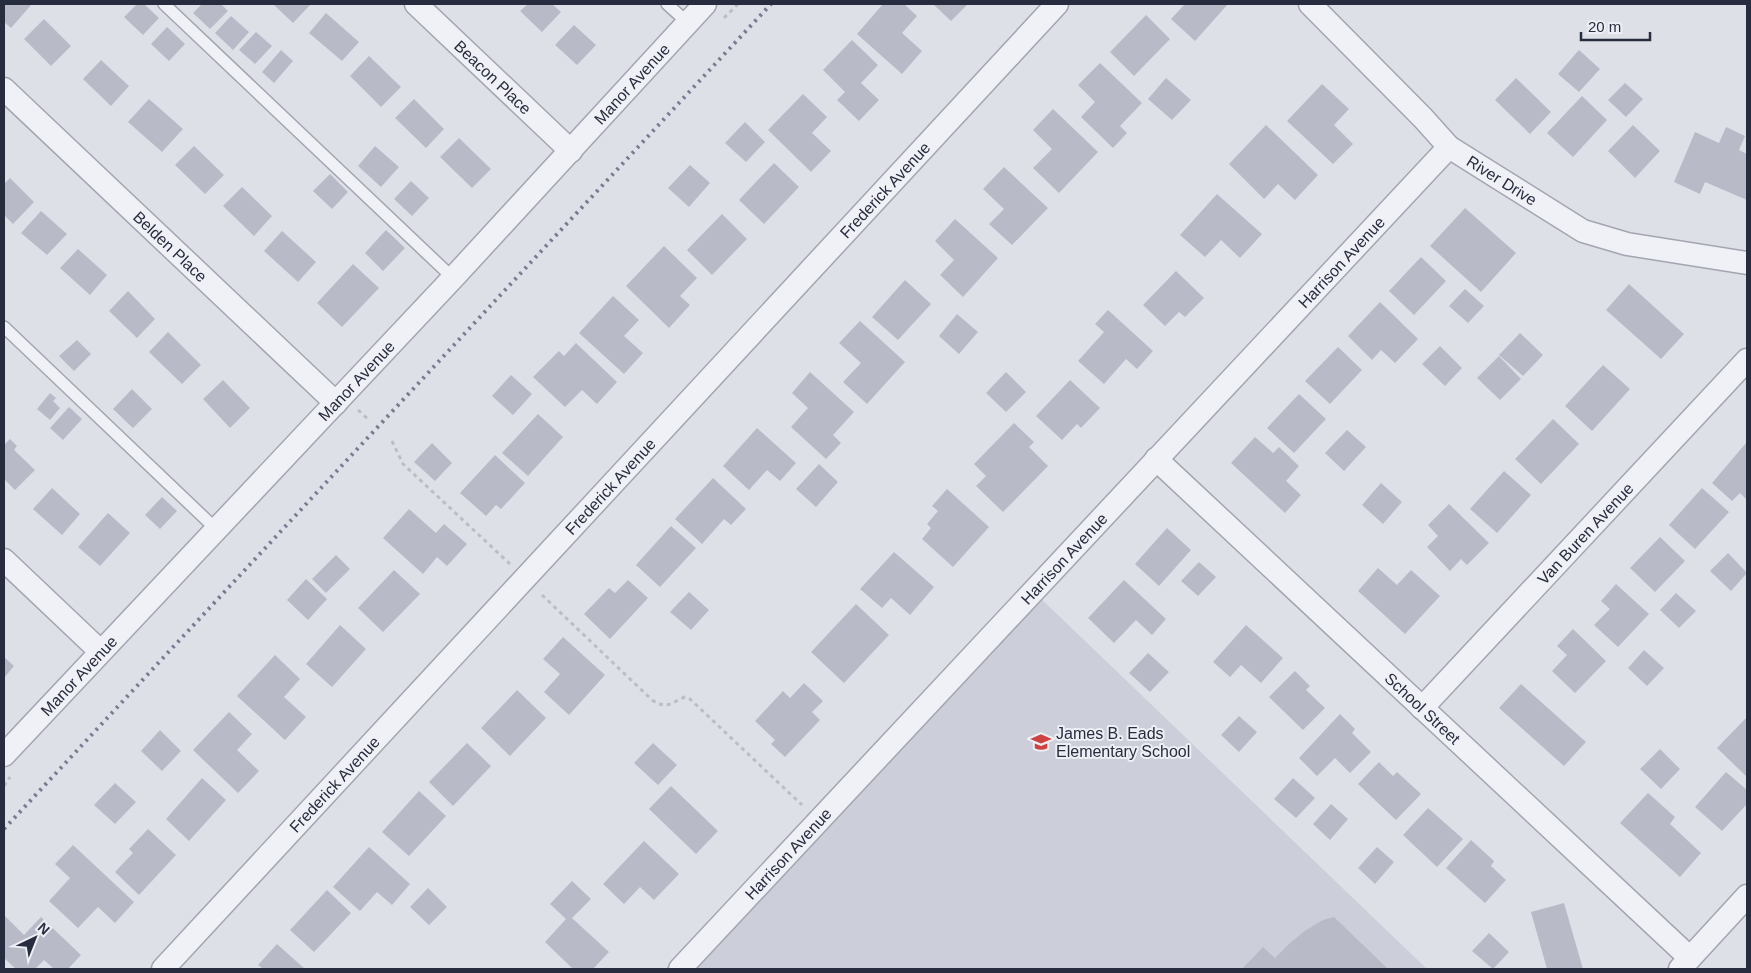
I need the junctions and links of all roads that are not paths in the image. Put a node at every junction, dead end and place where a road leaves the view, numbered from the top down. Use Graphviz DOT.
graph roads {
  1 [pos="164,4"];
  2 [pos="416,4"];
  3 [pos="667,4"];
  4 [pos="705,4"];
  5 [pos="1057,4"];
  6 [pos="1310,4"];
  7 [pos="688,23"];
  8 [pos="4,88"];
  9 [pos="1448,147"];
  10 [pos="571,151"];
  11 [pos="1747,263"];
  12 [pos="453,278"];
  13 [pos="4,327"];
  14 [pos="1747,360"];
  15 [pos="336,403"];
  16 [pos="1156,459"];
  17 [pos="216,529"];
  18 [pos="4,560"];
  19 [pos="100,651"];
  20 [pos="1422,708"];
  21 [pos="4,755"];
  22 [pos="1747,896"];
  23 [pos="1684,964"];
  24 [pos="163,969"];
  25 [pos="680,969"];
  1 -- 12 [label="lane"];
  2 -- 10 [label="street, Beacon Place"];
  3 -- 7 [label="lane"];
  4 -- 7 [label="street, Manor Avenue"];
  5 -- 24 [label="street, Frederick Avenue"];
  6 -- 9 [label="street, River Drive"];
  7 -- 10 [label="street, Manor Avenue"];
  8 -- 15 [label="street, Belden Place"];
  9 -- 11 [label="street, River Drive"];
  9 -- 16 [label="street, Harrison Avenue"];
  10 -- 12 [label="street, Manor Avenue"];
  12 -- 15 [label="street, Manor Avenue"];
  13 -- 17 [label="lane"];
  14 -- 20 [label="street, Van Buren Avenue"];
  15 -- 17 [label="street, Manor Avenue"];
  16 -- 20 [label="street, School Street"];
  16 -- 25 [label="street, Harrison Avenue"];
  17 -- 19 [label="street, Manor Avenue"];
  18 -- 19 [label="street"];
  19 -- 21 [label="street, Manor Avenue"];
  20 -- 23 [label="street, School Street"];
  22 -- 23 [label="street"];
}
